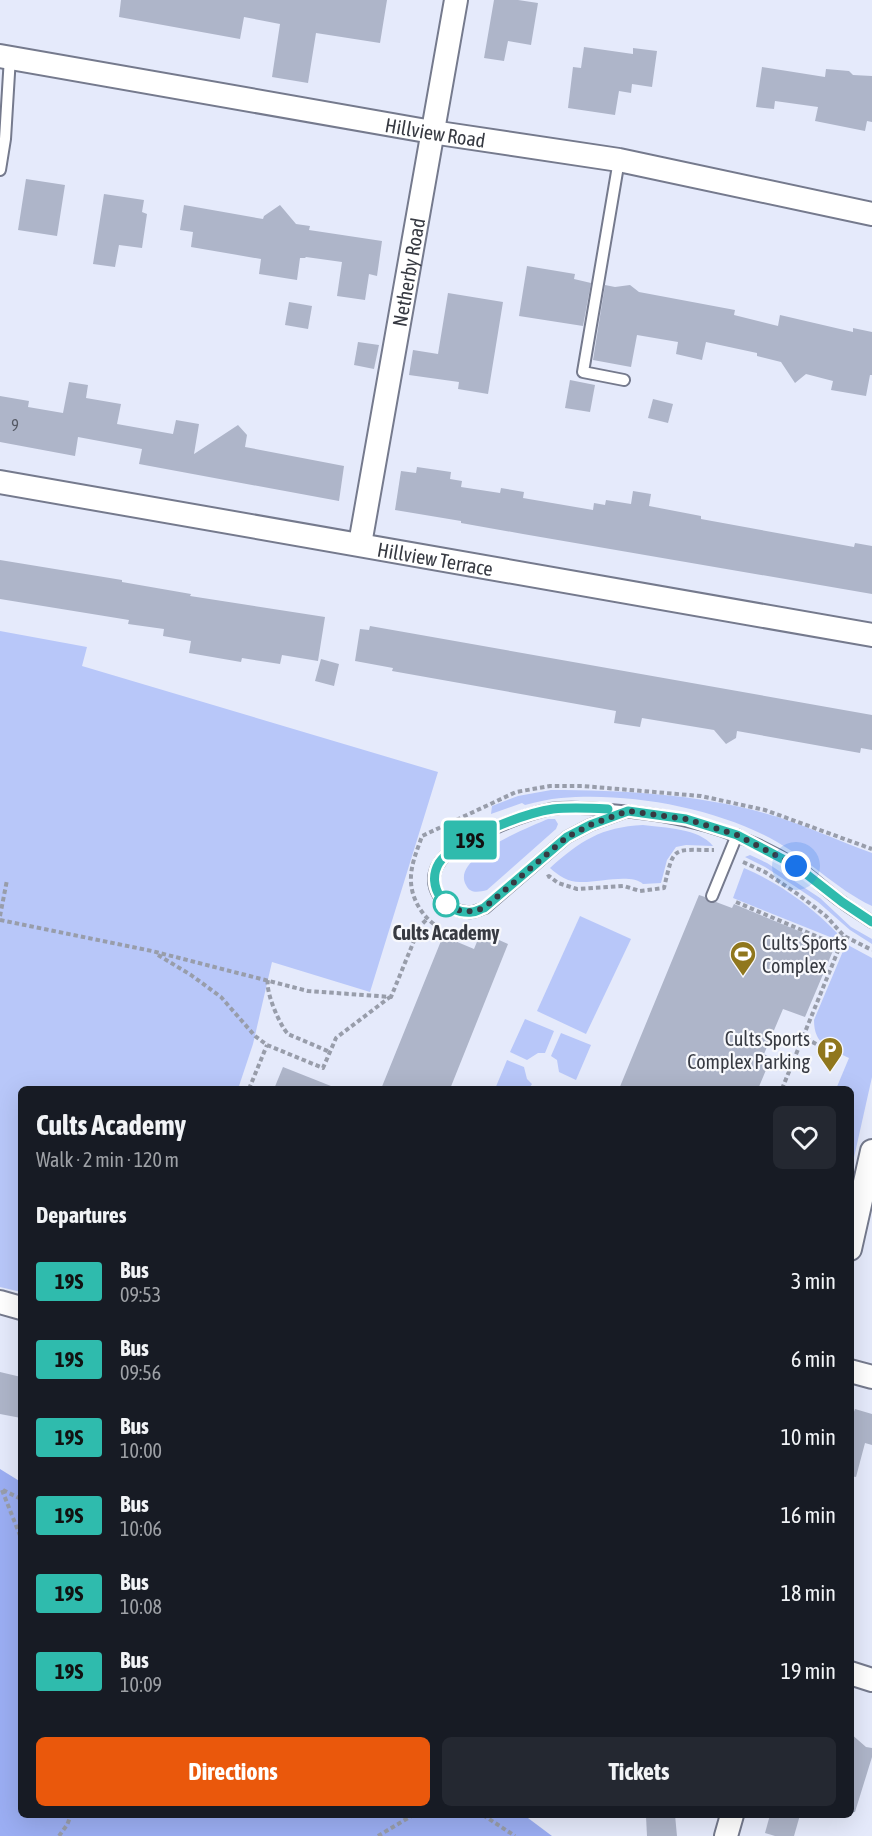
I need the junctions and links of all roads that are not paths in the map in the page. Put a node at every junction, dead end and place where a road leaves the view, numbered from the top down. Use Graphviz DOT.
graph roads {
  1 [pos="456,0"];
  2 [pos="5,57"];
  3 [pos="432,132"];
  4 [pos="619,160"];
  5 [pos="0,170"];
  6 [pos="872,214"];
  7 [pos="624,380"];
  8 [pos="0,482"];
  9 [pos="360,544"];
  10 [pos="872,634"];
  11 [pos="628,811"];
  12 [pos="737,835"];
  13 [pos="712,896"];
  14 [pos="872,922"];
  15 [pos="872,1151"];
  16 [pos="854,1231"];
  17 [pos="0,1302"];
  18 [pos="18,1307"];
  19 [pos="854,1372"];
  20 [pos="872,1377"];
  21 [pos="854,1674"];
  22 [pos="872,1680"];
  23 [pos="731,1818"];
  24 [pos="726,1836"];
  1 -- 3 [label="street, Netherby Road"];
  2 -- 3 [label="street, Hillview Road"];
  2 -- 5 [label="lane"];
  3 -- 4 [label="street, Hillview Road"];
  3 -- 9 [label="street, Netherby Road"];
  4 -- 6 [label="street, Hillview Road"];
  4 -- 7 [label="lane"];
  8 -- 9 [label="street, Hillview Terrace"];
  9 -- 10 [label="street, Hillview Terrace"];
  11 -- 11 [label="lane"];
  11 -- 12 [label="lane"];
  12 -- 13 [label="lane"];
  12 -- 14 [label="lane"];
  15 -- 16 [label="street"];
  17 -- 18 [label="street"];
  19 -- 20 [label="street"];
  21 -- 22 [label="street"];
  23 -- 24 [label="street"];
}
